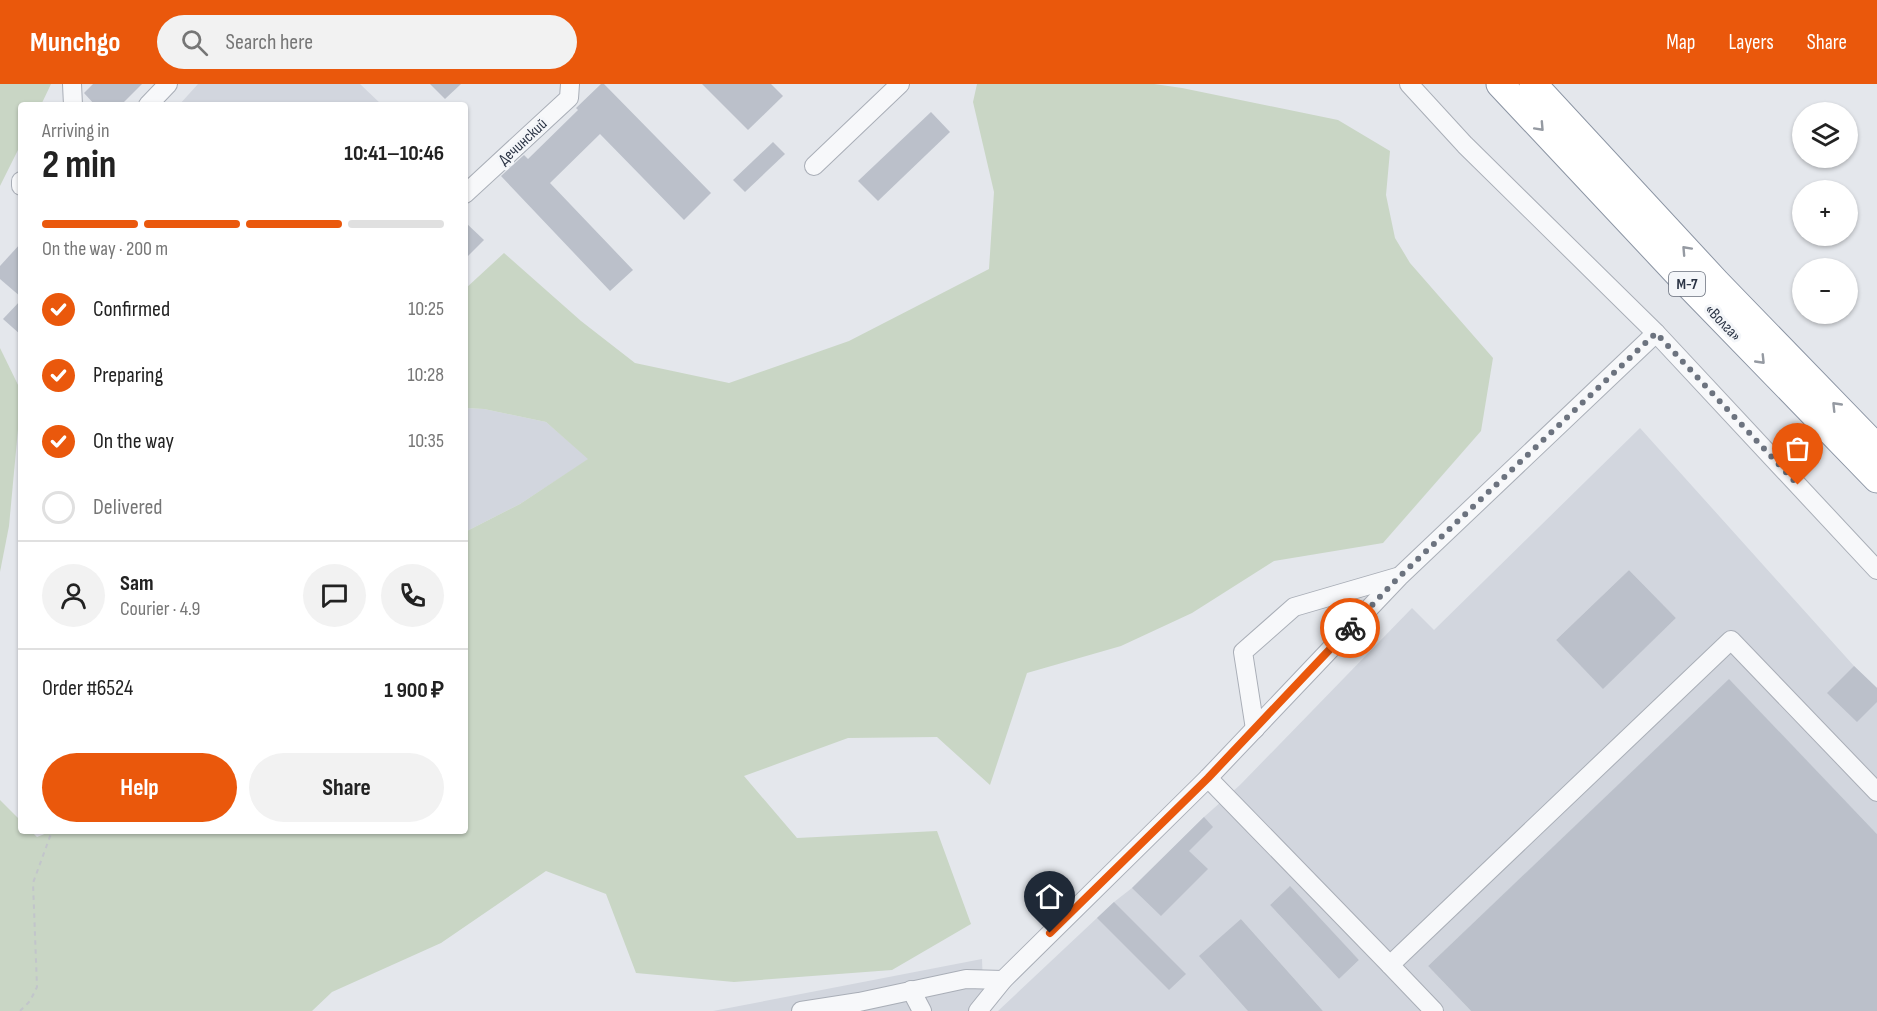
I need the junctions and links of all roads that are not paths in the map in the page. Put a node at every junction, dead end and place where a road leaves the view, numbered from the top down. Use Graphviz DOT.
graph roads {
  1 [pos="72,84"];
  2 [pos="168,84"];
  3 [pos="570,84"];
  4 [pos="900,84"];
  5 [pos="1409,84"];
  6 [pos="1500,84"];
  7 [pos="1533,84"];
  8 [pos="73,102"];
  9 [pos="151,102"];
  10 [pos="814,166"];
  11 [pos="468,191"];
  12 [pos="1656,333"];
  13 [pos="1877,448"];
  14 [pos="1877,480"];
  15 [pos="1877,570"];
  16 [pos="1399,577"];
  17 [pos="1255,729"];
  18 [pos="1208,778"];
  19 [pos="1877,792"];
  20 [pos="1390,965"];
  21 [pos="1003,980"];
  22 [pos="911,990"];
  23 [pos="861,1007"];
  24 [pos="801,1011"];
  25 [pos="805,1011"];
  26 [pos="922,1011"];
  27 [pos="978,1011"];
  28 [pos="1434,1011"];
  1 -- 8 [label="street"];
  2 -- 9 [label="street"];
  3 -- 11 [label="street, Дечинский"];
  4 -- 10 [label="street"];
  5 -- 12 [label="street"];
  6 -- 14 [label="highway, «Волга» / М-7, one-way"];
  13 -- 7 [label="highway, «Волга» / М-7, one-way"];
  12 -- 15 [label="street"];
  12 -- 16 [label="street"];
  16 -- 17 [label="street"];
  16 -- 17 [label="street"];
  17 -- 18 [label="street"];
  18 -- 20 [label="street"];
  18 -- 21 [label="street"];
  19 -- 20 [label="street"];
  20 -- 28 [label="street"];
  21 -- 22 [label="street"];
  21 -- 27 [label="street"];
  22 -- 23 [label="street"];
  22 -- 26 [label="street"];
  23 -- 25 [label="street"];
  24 -- 25 [label="street"];
}
